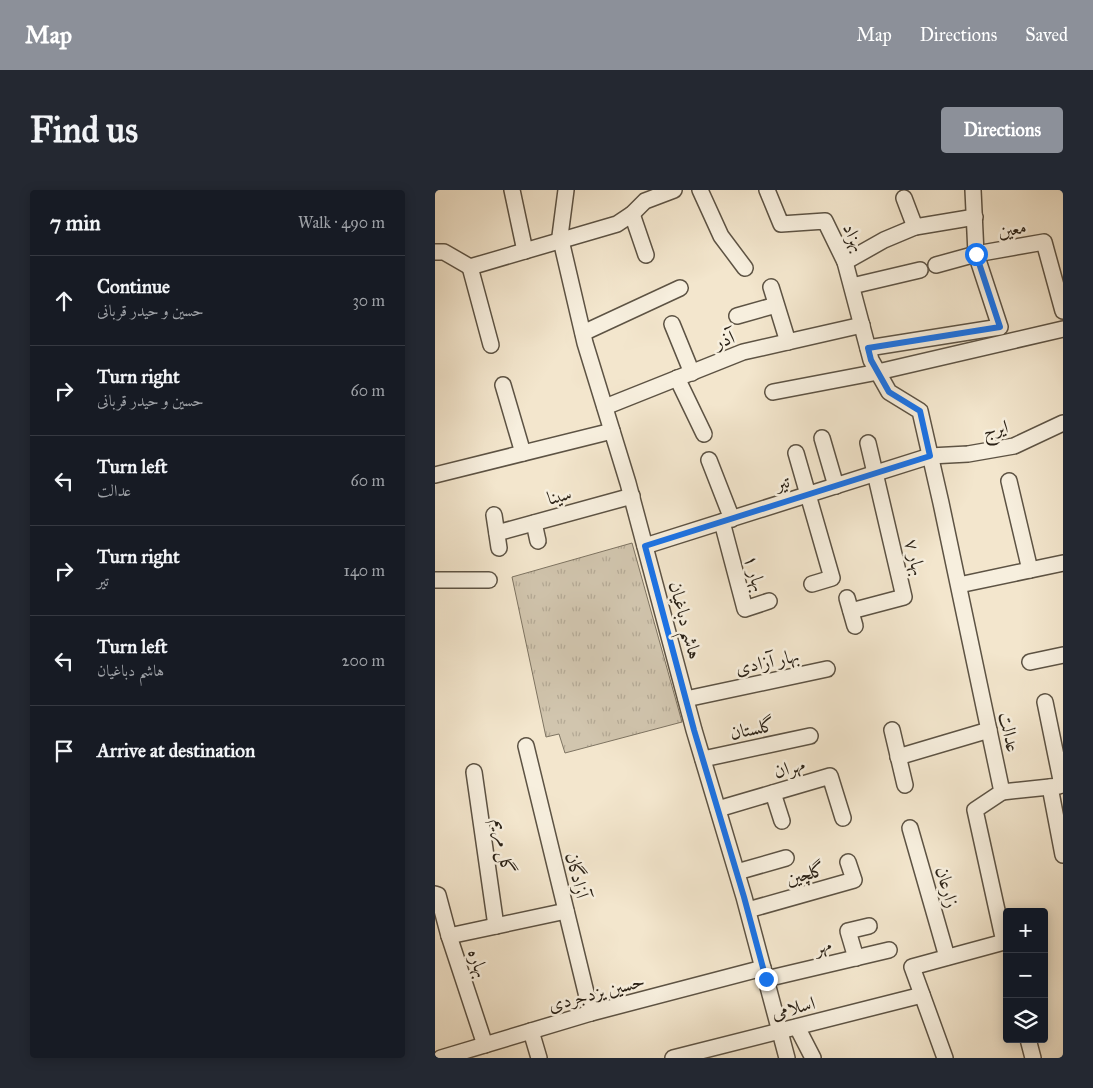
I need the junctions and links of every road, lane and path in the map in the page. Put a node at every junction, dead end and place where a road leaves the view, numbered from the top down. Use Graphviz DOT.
graph roads {
  1 [pos="512,190"];
  2 [pos="566,190"];
  3 [pos="674,190"];
  4 [pos="700,190"];
  5 [pos="767,190"];
  6 [pos="973,190"];
  7 [pos="904,198"];
  8 [pos="632,214"];
  9 [pos="975,217"];
  10 [pos="915,228"];
  11 [pos="561,241"];
  12 [pos="525,251"];
  13 [pos="435,252"];
  14 [pos="976,254"];
  15 [pos="646,255"];
  16 [pos="845,262"];
  17 [pos="936,265"];
  18 [pos="470,267"];
  19 [pos="745,268"];
  20 [pos="920,270"];
  21 [pos="852,286"];
  22 [pos="771,287"];
  23 [pos="680,288"];
  24 [pos="776,305"];
  25 [pos="1063,311"];
  26 [pos="737,316"];
  27 [pos="672,324"];
  28 [pos="862,324"];
  29 [pos="1063,329"];
  30 [pos="583,333"];
  31 [pos="788,342"];
  32 [pos="491,345"];
  33 [pos="868,348"];
  34 [pos="878,372"];
  35 [pos="692,373"];
  36 [pos="677,378"];
  37 [pos="503,384"];
  38 [pos="773,392"];
  39 [pos="605,407"];
  40 [pos="1063,423"];
  41 [pos="612,431"];
  42 [pos="704,434"];
  43 [pos="822,438"];
  44 [pos="869,443"];
  45 [pos="523,453"];
  46 [pos="796,453"];
  47 [pos="930,456"];
  48 [pos="709,460"];
  49 [pos="876,473"];
  50 [pos="435,475"];
  51 [pos="1009,481"];
  52 [pos="836,486"];
  53 [pos="809,494"];
  54 [pos="632,496"];
  55 [pos="494,515"];
  56 [pos="727,521"];
  57 [pos="534,523"];
  58 [pos="538,541"];
  59 [pos="645,546"];
  60 [pos="1063,563"];
  61 [pos="1030,570"];
  62 [pos="435,580"];
  63 [pos="489,580"];
  64 [pos="812,584"];
  65 [pos="959,586"];
  66 [pos="769,600"];
  67 [pos="855,626"];
  68 [pos="1063,655"];
  69 [pos="1029,662"];
  70 [pos="827,668"];
  71 [pos="687,700"];
  72 [pos="1045,702"];
  73 [pos="892,730"];
  74 [pos="989,730"];
  75 [pos="810,736"];
  76 [pos="526,746"];
  77 [pos="899,758"];
  78 [pos="703,759"];
  79 [pos="474,772"];
  80 [pos="905,785"];
  81 [pos="1059,786"];
  82 [pos="1002,792"];
  83 [pos="773,793"];
  84 [pos="718,809"];
  85 [pos="843,818"];
  86 [pos="782,821"];
  87 [pos="1060,826"];
  88 [pos="910,828"];
  89 [pos="1063,854"];
  90 [pos="786,858"];
  91 [pos="848,862"];
  92 [pos="737,872"];
  93 [pos="435,894"];
  94 [pos="748,910"];
  95 [pos="566,912"];
  96 [pos="496,926"];
  97 [pos="869,926"];
  98 [pos="449,936"];
  99 [pos="1003,939"];
  100 [pos="1003,948"];
  101 [pos="889,950"];
  102 [pos="947,957"];
  103 [pos="856,958"];
  104 [pos="765,974"];
  105 [pos="922,995"];
  106 [pos="591,1013"];
  107 [pos="797,1027"];
  108 [pos="531,1031"];
  109 [pos="779,1031"];
  110 [pos="1029,1043"];
  111 [pos="485,1045"];
  112 [pos="713,1053"];
  113 [pos="441,1058"];
  114 [pos="539,1058"];
  115 [pos="673,1058"];
  116 [pos="787,1058"];
  117 [pos="813,1058"];
  118 [pos="945,1058"];
  119 [pos="1033,1058"];
  1 -- 12 [label="street"];
  2 -- 11 [label="street, هاشم دباغیان"];
  3 -- 8 [label="street"];
  4 -- 19 [label="street"];
  5 -- 16 [label="street, بهزاد"];
  6 -- 9 [label="street"];
  7 -- 10 [label="street"];
  8 -- 11 [label="street"];
  8 -- 15 [label="street"];
  9 -- 10 [label="street"];
  9 -- 14 [label="street"];
  10 -- 16 [label="street"];
  11 -- 12 [label="street"];
  11 -- 30 [label="street, هاشم دباغیان"];
  12 -- 18 [label="street"];
  13 -- 18 [label="street"];
  14 -- 17 [label="street"];
  14 -- 25 [label="street, معین"];
  14 -- 33 [label="street"];
  16 -- 21 [label="street, بهزاد"];
  18 -- 32 [label="street"];
  20 -- 21 [label="street"];
  21 -- 28 [label="street, بهزاد"];
  22 -- 24 [label="street"];
  23 -- 30 [label="street"];
  24 -- 26 [label="street"];
  24 -- 31 [label="street"];
  27 -- 35 [label="street"];
  28 -- 31 [label="street, آذر"];
  28 -- 33 [label="street, بهزاد"];
  29 -- 34 [label="street"];
  30 -- 39 [label="street, هاشم دباغیان"];
  31 -- 35 [label="street, آذر"];
  33 -- 34 [label="street, عدالت"];
  34 -- 38 [label="street"];
  34 -- 47 [label="street, عدالت"];
  35 -- 36 [label="street, آذر"];
  36 -- 39 [label="street, آذر"];
  36 -- 42 [label="street"];
  37 -- 45 [label="street"];
  39 -- 41 [label="street, هاشم دباغیان"];
  40 -- 47 [label="street, ایرج"];
  41 -- 45 [label="street"];
  41 -- 54 [label="street, هاشم دباغیان"];
  43 -- 52 [label="street"];
  44 -- 49 [label="street"];
  45 -- 50 [label="street"];
  46 -- 53 [label="street"];
  47 -- 49 [label="street, تیر"];
  47 -- 65 [label="street, عدالت"];
  48 -- 56 [label="street"];
  49 -- 52 [label="street, تیر"];
  49 -- 67 [label="street, بهار ۷"];
  51 -- 61 [label="street"];
  52 -- 53 [label="street, تیر"];
  53 -- 56 [label="street, تیر"];
  53 -- 64 [label="street"];
  54 -- 57 [label="street, سینا"];
  54 -- 59 [label="street, هاشم دباغیان"];
  55 -- 57 [label="street, سینا"];
  56 -- 59 [label="street, تیر"];
  56 -- 66 [label="street, بهار ۱"];
  57 -- 58 [label="street"];
  59 -- 71 [label="street, هاشم دباغیان"];
  60 -- 61 [label="street"];
  61 -- 65 [label="street"];
  62 -- 63 [label="street"];
  65 -- 74 [label="street, عدالت"];
  68 -- 69 [label="street"];
  70 -- 71 [label="street, بهار آزادی"];
  71 -- 78 [label="street, هاشم دباغیان"];
  72 -- 81 [label="street"];
  73 -- 77 [label="street"];
  74 -- 77 [label="street"];
  74 -- 82 [label="street, عدالت"];
  75 -- 78 [label="street, گلستان"];
  76 -- 95 [label="street, آزادگان"];
  77 -- 80 [label="street"];
  78 -- 84 [label="street, هاشم دباغیان"];
  79 -- 96 [label="street, گل مریم"];
  81 -- 82 [label="street"];
  81 -- 87 [label="street"];
  82 -- 99 [label="street"];
  83 -- 84 [label="street, مهران"];
  83 -- 85 [label="street, مهران"];
  83 -- 86 [label="street"];
  84 -- 92 [label="street, هاشم دباغیان"];
  87 -- 89 [label="street"];
  88 -- 102 [label="street, زارعان"];
  90 -- 92 [label="street"];
  91 -- 94 [label="street, گلچین"];
  92 -- 94 [label="street, هاشم دباغیان"];
  93 -- 98 [label="street, بهاره"];
  94 -- 104 [label="street, هاشم دباغیان"];
  95 -- 96 [label="street"];
  95 -- 106 [label="street, آزادگان"];
  96 -- 98 [label="street"];
  97 -- 103 [label="street"];
  98 -- 111 [label="street, بهاره"];
  100 -- 102 [label="street"];
  101 -- 103 [label="street, مهر"];
  102 -- 105 [label="street"];
  103 -- 104 [label="street, مهر"];
  104 -- 106 [label="street, حسین یزدجردی"];
  104 -- 109 [label="street, هاشم دباغیان"];
  105 -- 107 [label="street, اسلامی"];
  105 -- 118 [label="street"];
  106 -- 108 [label="street, حسین یزدجردی"];
  107 -- 109 [label="street, اسلامی"];
  107 -- 117 [label="street"];
  108 -- 111 [label="street, حسین یزدجردی"];
  108 -- 114 [label="street"];
  109 -- 112 [label="street, اسلامی"];
  109 -- 116 [label="street, هاشم دباغیان"];
  110 -- 119 [label="street"];
  111 -- 113 [label="street, حسین یزدجردی"];
  112 -- 115 [label="street, اسلامی"];
}
